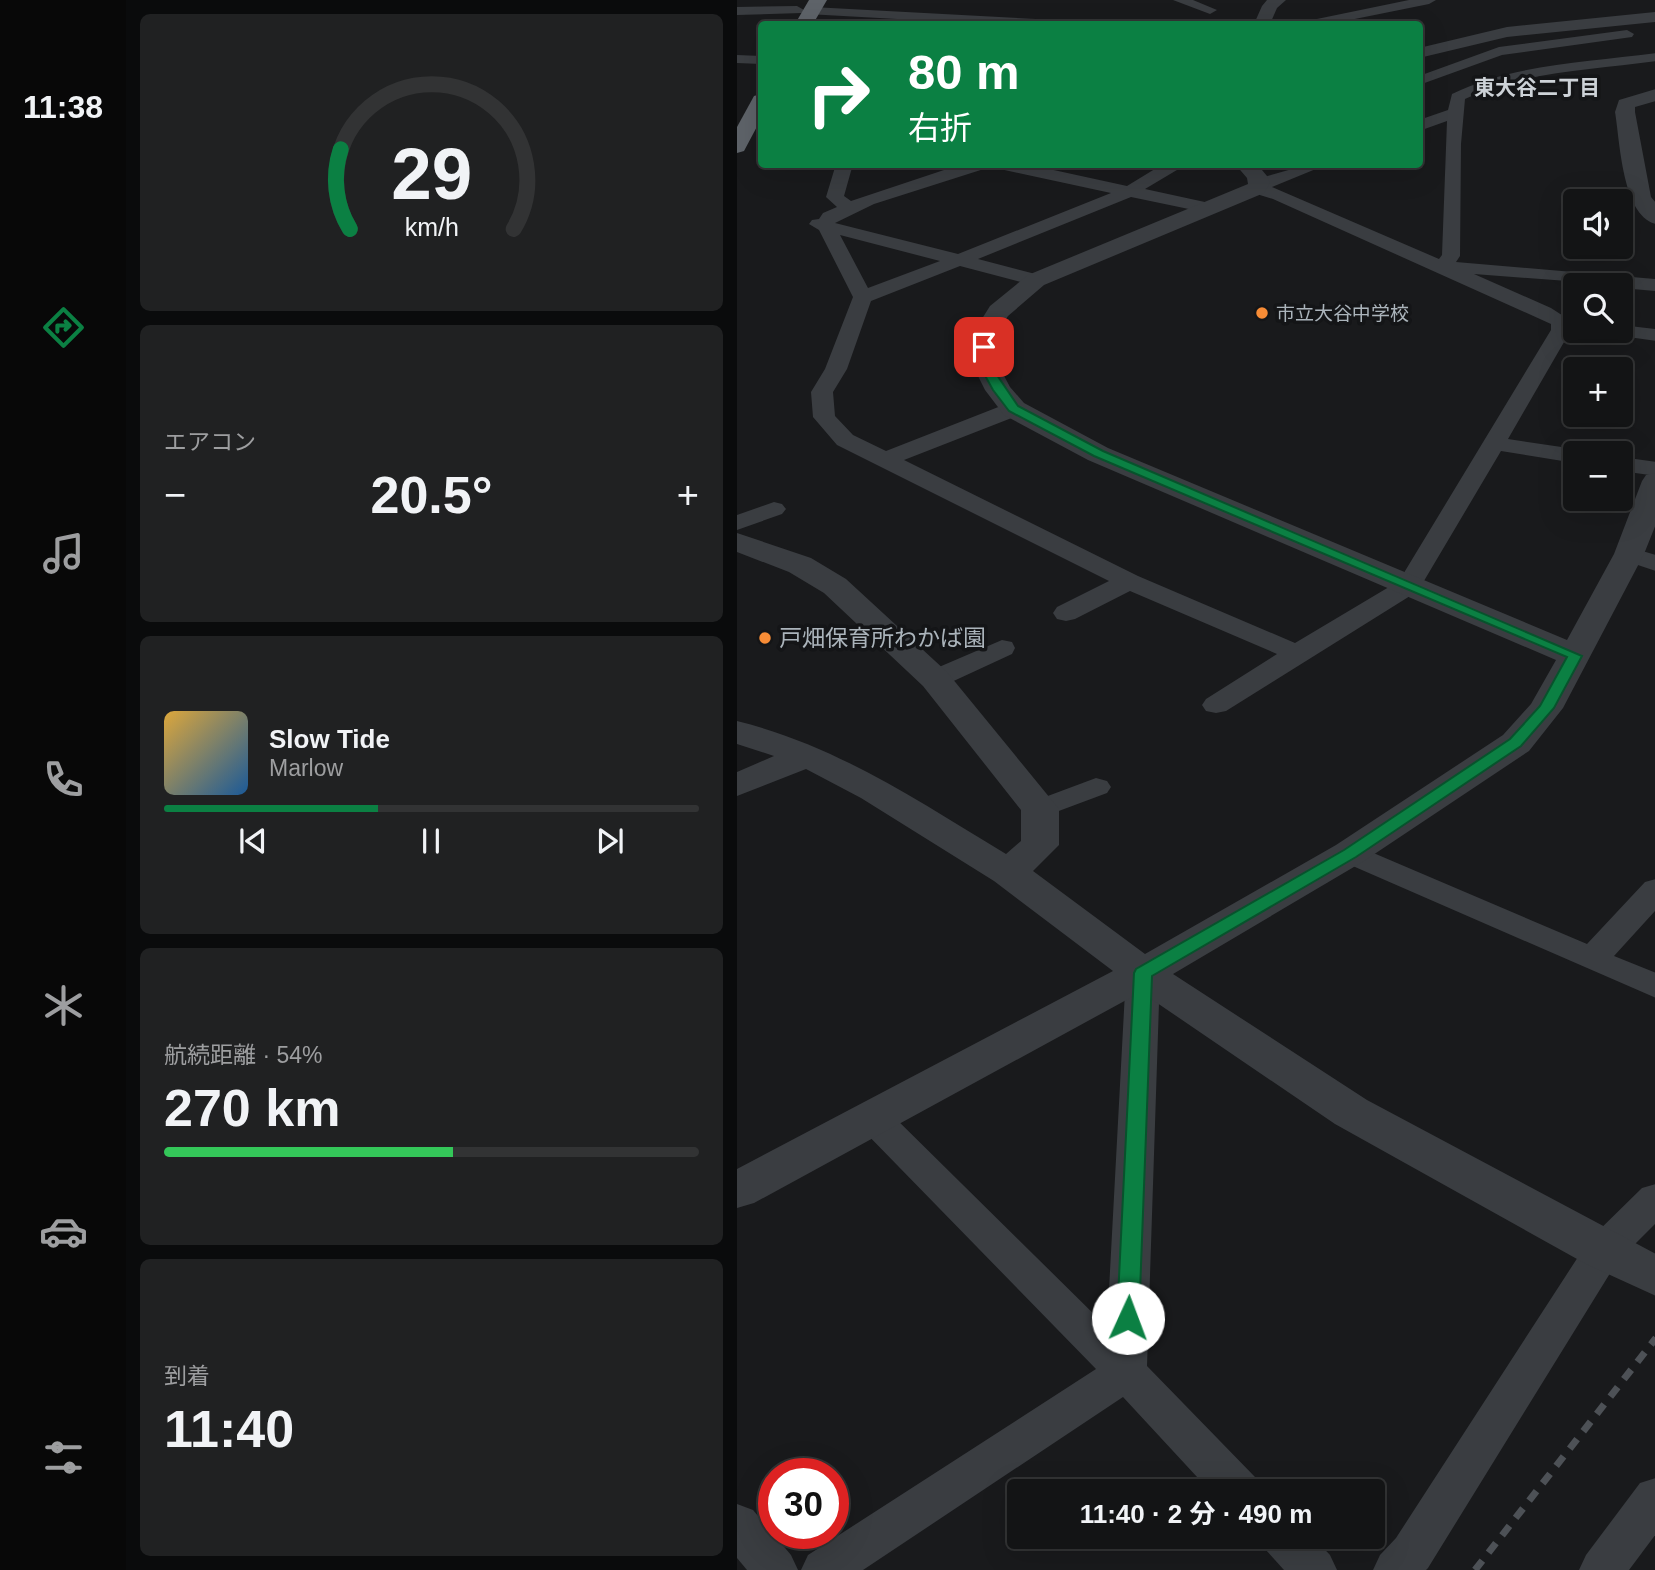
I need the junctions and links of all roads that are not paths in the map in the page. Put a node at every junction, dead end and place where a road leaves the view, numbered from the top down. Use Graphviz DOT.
graph roads {
  1 [pos="894,0"];
  2 [pos="935,0"];
  3 [pos="1180,0"];
  4 [pos="1278,0"];
  5 [pos="1429,0"];
  6 [pos="1211,5"];
  7 [pos="1055,7"];
  8 [pos="1571,7"];
  9 [pos="737,11"];
  10 [pos="804,12"];
  11 [pos="887,13"];
  12 [pos="1655,17"];
  13 [pos="1615,19"];
  14 [pos="929,21"];
  15 [pos="1057,21"];
  16 [pos="1263,21"];
  17 [pos="1327,21"];
  18 [pos="1627,34"];
  19 [pos="1423,52"];
  20 [pos="737,60"];
  21 [pos="758,60"];
  22 [pos="1652,61"];
  23 [pos="1423,68"];
  24 [pos="1443,72"];
  25 [pos="1423,80"];
  26 [pos="758,82"];
  27 [pos="1488,82"];
  28 [pos="1655,94"];
  29 [pos="758,106"];
  30 [pos="1456,112"];
  31 [pos="737,120"];
  32 [pos="1423,124"];
  33 [pos="737,146"];
  34 [pos="844,168"];
  35 [pos="935,168"];
  36 [pos="969,168"];
  37 [pos="1019,168"];
  38 [pos="1168,168"];
  39 [pos="1310,168"];
  40 [pos="952,174"];
  41 [pos="1253,179"];
  42 [pos="1130,192"];
  43 [pos="849,208"];
  44 [pos="1208,208"];
  45 [pos="1655,218"];
  46 [pos="822,224"];
  47 [pos="960,261"];
  48 [pos="1442,267"];
  49 [pos="1036,280"];
  50 [pos="1655,285"];
  51 [pos="863,296"];
  52 [pos="1563,321"];
  53 [pos="1563,328"];
  54 [pos="1633,332"];
  55 [pos="1655,335"];
  56 [pos="1013,409"];
  57 [pos="1493,443"];
  58 [pos="1563,454"];
  59 [pos="884,460"];
  60 [pos="1633,466"];
  61 [pos="1655,469"];
  62 [pos="1655,481"];
  63 [pos="774,509"];
  64 [pos="737,523"];
  65 [pos="737,542"];
  66 [pos="1642,559"];
  67 [pos="1129,581"];
  68 [pos="1409,586"];
  69 [pos="1066,613"];
  70 [pos="1002,648"];
  71 [pos="1297,653"];
  72 [pos="1575,656"];
  73 [pos="935,679"];
  74 [pos="1216,705"];
  75 [pos="737,732"];
  76 [pos="807,755"];
  77 [pos="737,785"];
  78 [pos="1096,787"];
  79 [pos="1040,809"];
  80 [pos="1350,853"];
  81 [pos="1008,872"];
  82 [pos="1655,888"];
  83 [pos="1593,958"];
  84 [pos="1143,973"];
  85 [pos="1655,987"];
  86 [pos="872,1117"];
  87 [pos="737,1190"];
  88 [pos="1655,1198"];
  89 [pos="1603,1251"];
  90 [pos="1655,1277"];
  91 [pos="1126,1372"];
  92 [pos="1228,1479"];
  93 [pos="1655,1497"];
  94 [pos="737,1524"];
  95 [pos="1294,1549"];
  96 [pos="775,1570"];
  97 [pos="824,1570"];
  98 [pos="1314,1570"];
  99 [pos="1396,1570"];
  100 [pos="1602,1570"];
  1 -- 11 [label="street"];
  2 -- 14 [label="street"];
  3 -- 6 [label="street"];
  4 -- 16 [label="street"];
  5 -- 17 [label="street"];
  7 -- 15 [label="street"];
  8 -- 13 [label="street"];
  9 -- 10 [label="street"];
  10 -- 11 [label="street"];
  11 -- 14 [label="street"];
  12 -- 13 [label="street"];
  13 -- 18 [label="street"];
  13 -- 19 [label="street"];
  18 -- 22 [label="street"];
  18 -- 24 [label="street"];
  20 -- 21 [label="street"];
  22 -- 27 [label="street"];
  23 -- 24 [label="street"];
  24 -- 25 [label="street"];
  24 -- 27 [label="street"];
  26 -- 31 [label="highway"];
  27 -- 30 [label="street"];
  28 -- 45 [label="street"];
  29 -- 33 [label="highway"];
  30 -- 32 [label="street"];
  30 -- 48 [label="street"];
  34 -- 43 [label="street"];
  35 -- 40 [label="street"];
  36 -- 40 [label="street"];
  37 -- 42 [label="street"];
  38 -- 42 [label="street"];
  39 -- 41 [label="street"];
  40 -- 43 [label="street"];
  41 -- 44 [label="street"];
  41 -- 48 [label="street"];
  42 -- 44 [label="street"];
  42 -- 47 [label="street"];
  43 -- 46 [label="street"];
  44 -- 49 [label="street"];
  46 -- 47 [label="street"];
  46 -- 51 [label="street"];
  47 -- 49 [label="street"];
  47 -- 51 [label="street"];
  48 -- 50 [label="street"];
  48 -- 52 [label="street"];
  49 -- 56 [label="street"];
  51 -- 59 [label="street"];
  53 -- 57 [label="street"];
  54 -- 55 [label="street"];
  56 -- 59 [label="street"];
  56 -- 68 [label="street"];
  57 -- 58 [label="street"];
  57 -- 68 [label="street"];
  59 -- 67 [label="street"];
  60 -- 61 [label="street"];
  62 -- 66 [label="street"];
  63 -- 64 [label="street"];
  65 -- 73 [label="street"];
  66 -- 72 [label="street"];
  67 -- 69 [label="street"];
  67 -- 71 [label="street"];
  68 -- 71 [label="street"];
  68 -- 72 [label="street"];
  70 -- 73 [label="street"];
  71 -- 74 [label="street"];
  72 -- 80 [label="street"];
  73 -- 79 [label="street"];
  75 -- 76 [label="street"];
  76 -- 77 [label="street"];
  76 -- 81 [label="street"];
  78 -- 79 [label="street"];
  79 -- 81 [label="street"];
  80 -- 83 [label="street"];
  80 -- 84 [label="street"];
  81 -- 84 [label="street"];
  82 -- 83 [label="street"];
  83 -- 85 [label="street"];
  84 -- 86 [label="street"];
  84 -- 89 [label="street"];
  84 -- 91 [label="street"];
  86 -- 87 [label="street"];
  86 -- 91 [label="street"];
  88 -- 89 [label="street"];
  89 -- 90 [label="street"];
  89 -- 99 [label="street"];
  91 -- 92 [label="street"];
  91 -- 97 [label="street"];
  93 -- 100 [label="street"];
  94 -- 96 [label="street"];
  95 -- 98 [label="street"];
}
